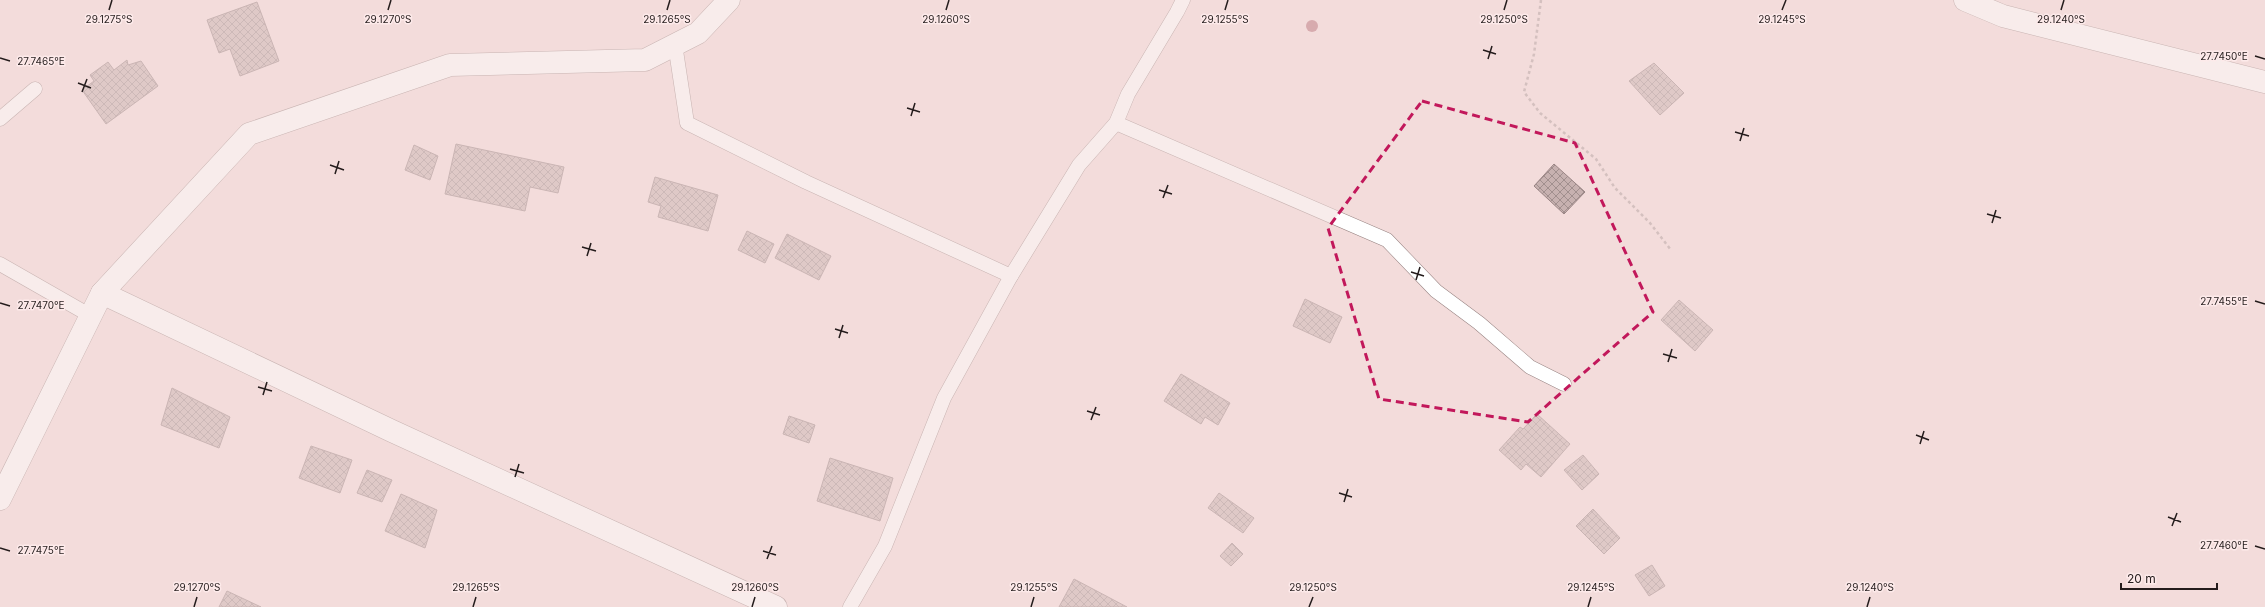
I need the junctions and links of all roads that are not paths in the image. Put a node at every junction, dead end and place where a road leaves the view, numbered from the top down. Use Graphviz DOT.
graph roads {
  1 [pos="729,0"];
  2 [pos="1183,0"];
  3 [pos="1965,0"];
  4 [pos="675,44"];
  5 [pos="2265,82"];
  6 [pos="36,89"];
  7 [pos="0,119"];
  8 [pos="1116,123"];
  9 [pos="0,264"];
  10 [pos="1011,276"];
  11 [pos="102,293"];
  12 [pos="91,316"];
  13 [pos="1564,384"];
  14 [pos="0,499"];
  15 [pos="776,607"];
  16 [pos="850,607"];
  1 -- 4 [label="street"];
  2 -- 8 [label="lane"];
  3 -- 5 [label="street"];
  4 -- 10 [label="lane"];
  4 -- 11 [label="street"];
  6 -- 7 [label="lane"];
  8 -- 10 [label="lane"];
  8 -- 13 [label="lane"];
  9 -- 12 [label="lane"];
  10 -- 16 [label="lane"];
  11 -- 12 [label="street"];
  11 -- 15 [label="street"];
  12 -- 14 [label="street"];
}
